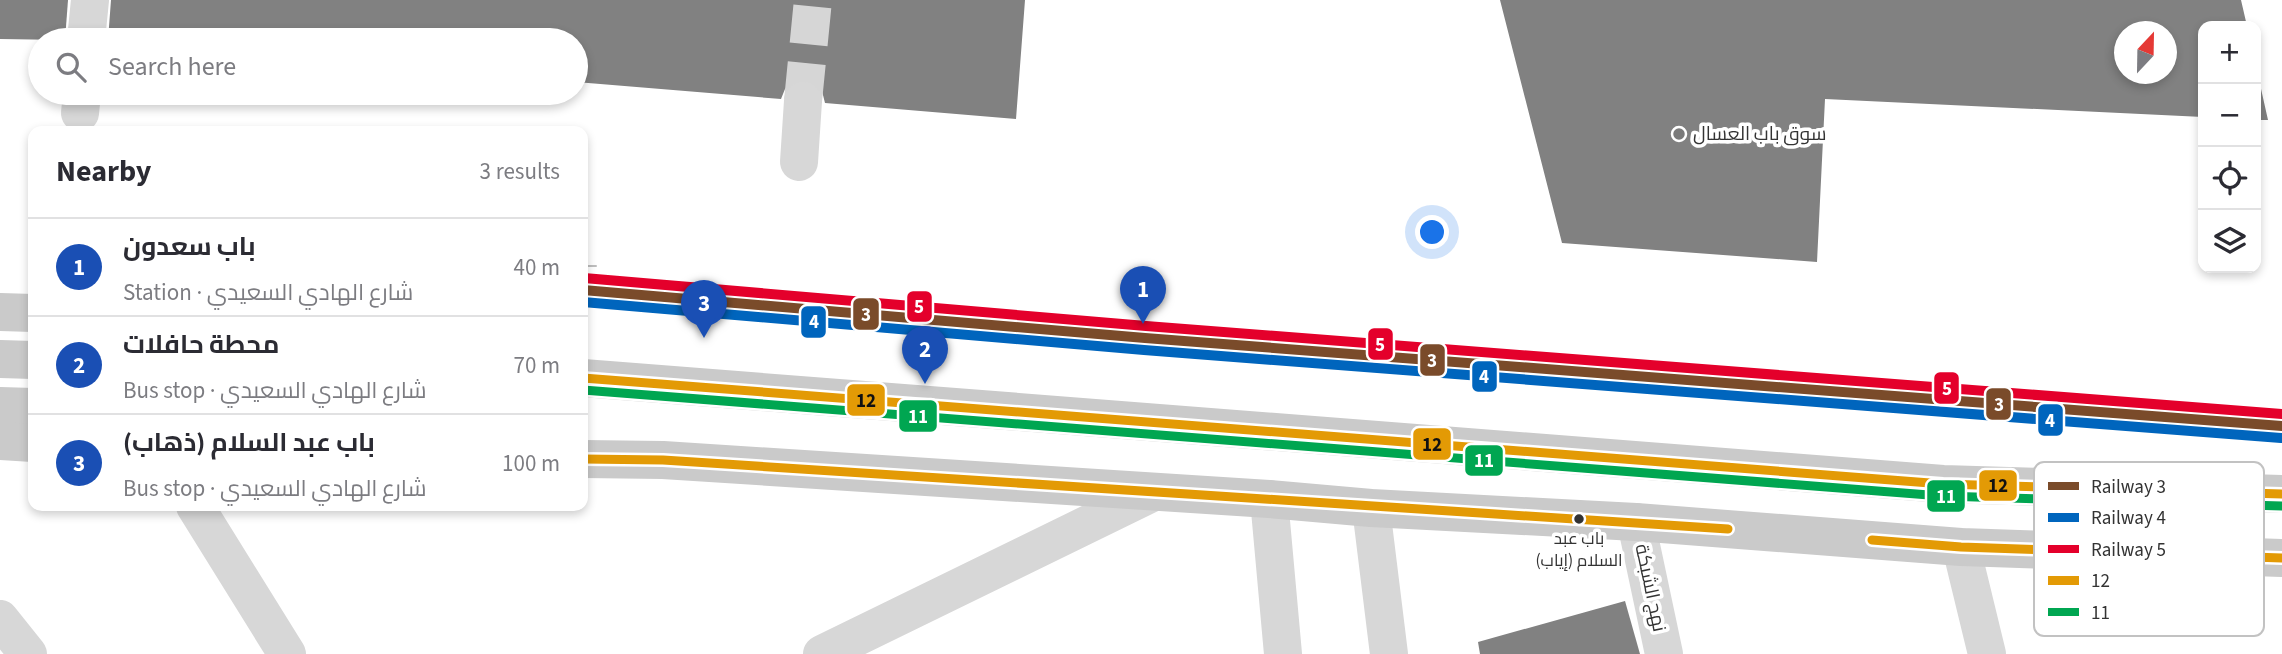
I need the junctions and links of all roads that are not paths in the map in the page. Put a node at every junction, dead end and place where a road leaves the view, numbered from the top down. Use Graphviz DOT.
graph roads {
  1 [pos="90,0"];
  2 [pos="87,28"];
  3 [pos="803,101"];
  4 [pos="799,162"];
  5 [pos="0,312"];
  6 [pos="28,313"];
  7 [pos="0,359"];
  8 [pos="28,360"];
  9 [pos="588,378"];
  10 [pos="0,406"];
  11 [pos="28,407"];
  12 [pos="0,441"];
  13 [pos="28,443"];
  14 [pos="588,451"];
  15 [pos="588,459"];
  16 [pos="663,460"];
  17 [pos="2034,487"];
  18 [pos="1154,492"];
  19 [pos="2264,493"];
  20 [pos="2282,494"];
  21 [pos="1269,499"];
  22 [pos="1371,508"];
  23 [pos="198,511"];
  24 [pos="1636,522"];
  25 [pos="1961,547"];
  26 [pos="2034,550"];
  27 [pos="2264,557"];
  28 [pos="2282,558"];
  29 [pos="0,620"];
  30 [pos="28,654"];
  31 [pos="287,654"];
  32 [pos="822,654"];
  33 [pos="1283,654"];
  34 [pos="1389,654"];
  35 [pos="1664,654"];
  36 [pos="1987,654"];
  1 -- 2 [label="street"];
  3 -- 4 [label="street"];
  5 -- 6 [label="main road"];
  7 -- 8 [label="main road"];
  9 -- 17 [label="main road"];
  10 -- 11 [label="main road"];
  12 -- 13 [label="main road"];
  14 -- 16 [label="main road"];
  15 -- 16 [label="main road"];
  16 -- 18 [label="main road"];
  18 -- 21 [label="main road"];
  18 -- 32 [label="street"];
  19 -- 20 [label="main road"];
  21 -- 22 [label="main road"];
  21 -- 33 [label="street"];
  22 -- 24 [label="main road"];
  22 -- 34 [label="street"];
  23 -- 31 [label="street"];
  24 -- 25 [label="main road"];
  24 -- 35 [label="street, نهج الشبكة"];
  25 -- 26 [label="main road"];
  25 -- 36 [label="street"];
  27 -- 28 [label="main road"];
  29 -- 30 [label="street"];
}
